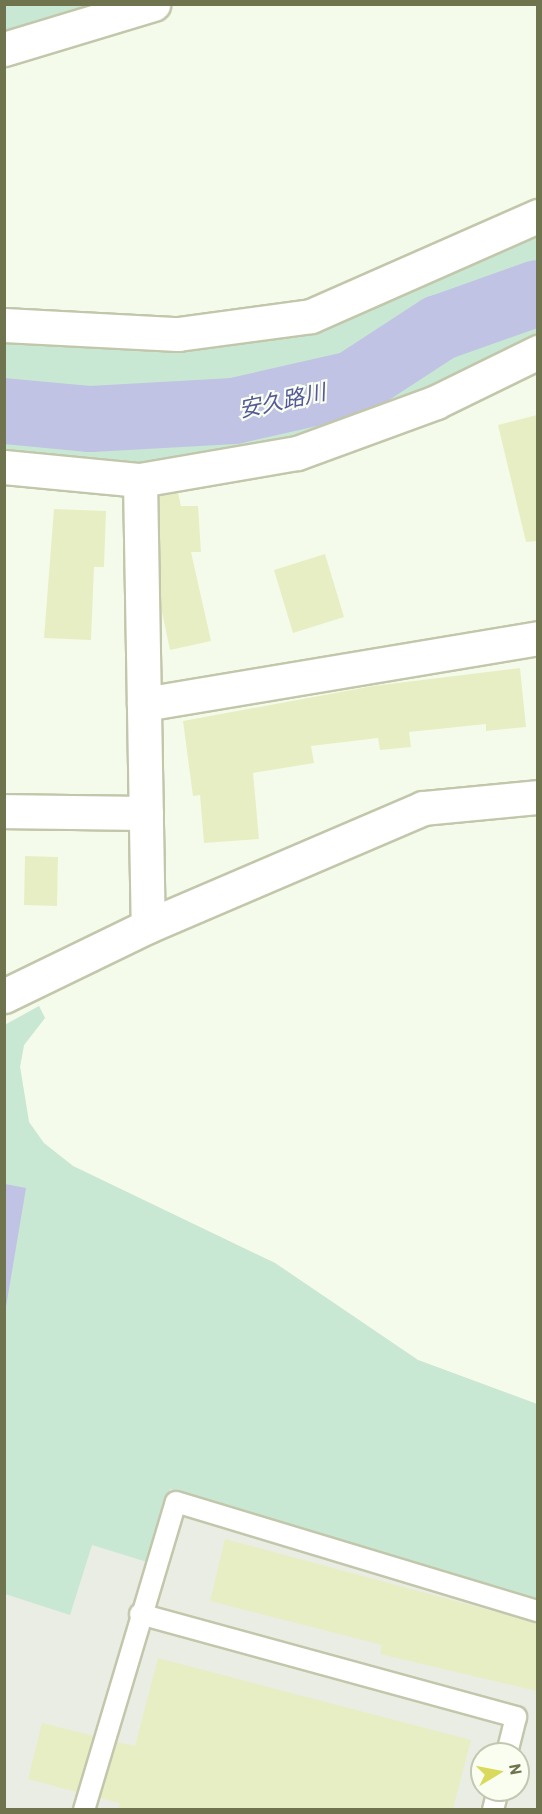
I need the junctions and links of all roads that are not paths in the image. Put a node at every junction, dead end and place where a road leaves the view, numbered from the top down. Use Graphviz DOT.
graph roads {
  1 [pos="153,4"];
  2 [pos="4,49"];
  3 [pos="537,216"];
  4 [pos="4,325"];
  5 [pos="537,352"];
  6 [pos="4,467"];
  7 [pos="140,480"];
  8 [pos="537,638"];
  9 [pos="144,704"];
  10 [pos="537,797"];
  11 [pos="4,811"];
  12 [pos="146,813"];
  13 [pos="148,926"];
  14 [pos="4,996"];
  15 [pos="537,1611"];
  16 [pos="140,1614"];
  17 [pos="510,1742"];
  18 [pos="84,1809"];
  1 -- 2 [label="street"];
  3 -- 4 [label="street"];
  5 -- 7 [label="street"];
  6 -- 7 [label="street"];
  7 -- 9 [label="street"];
  8 -- 9 [label="street"];
  9 -- 12 [label="street"];
  10 -- 13 [label="street"];
  11 -- 12 [label="street"];
  12 -- 13 [label="street"];
  13 -- 14 [label="street"];
  15 -- 16 [label="lane"];
  16 -- 17 [label="lane"];
  16 -- 18 [label="lane"];
}
